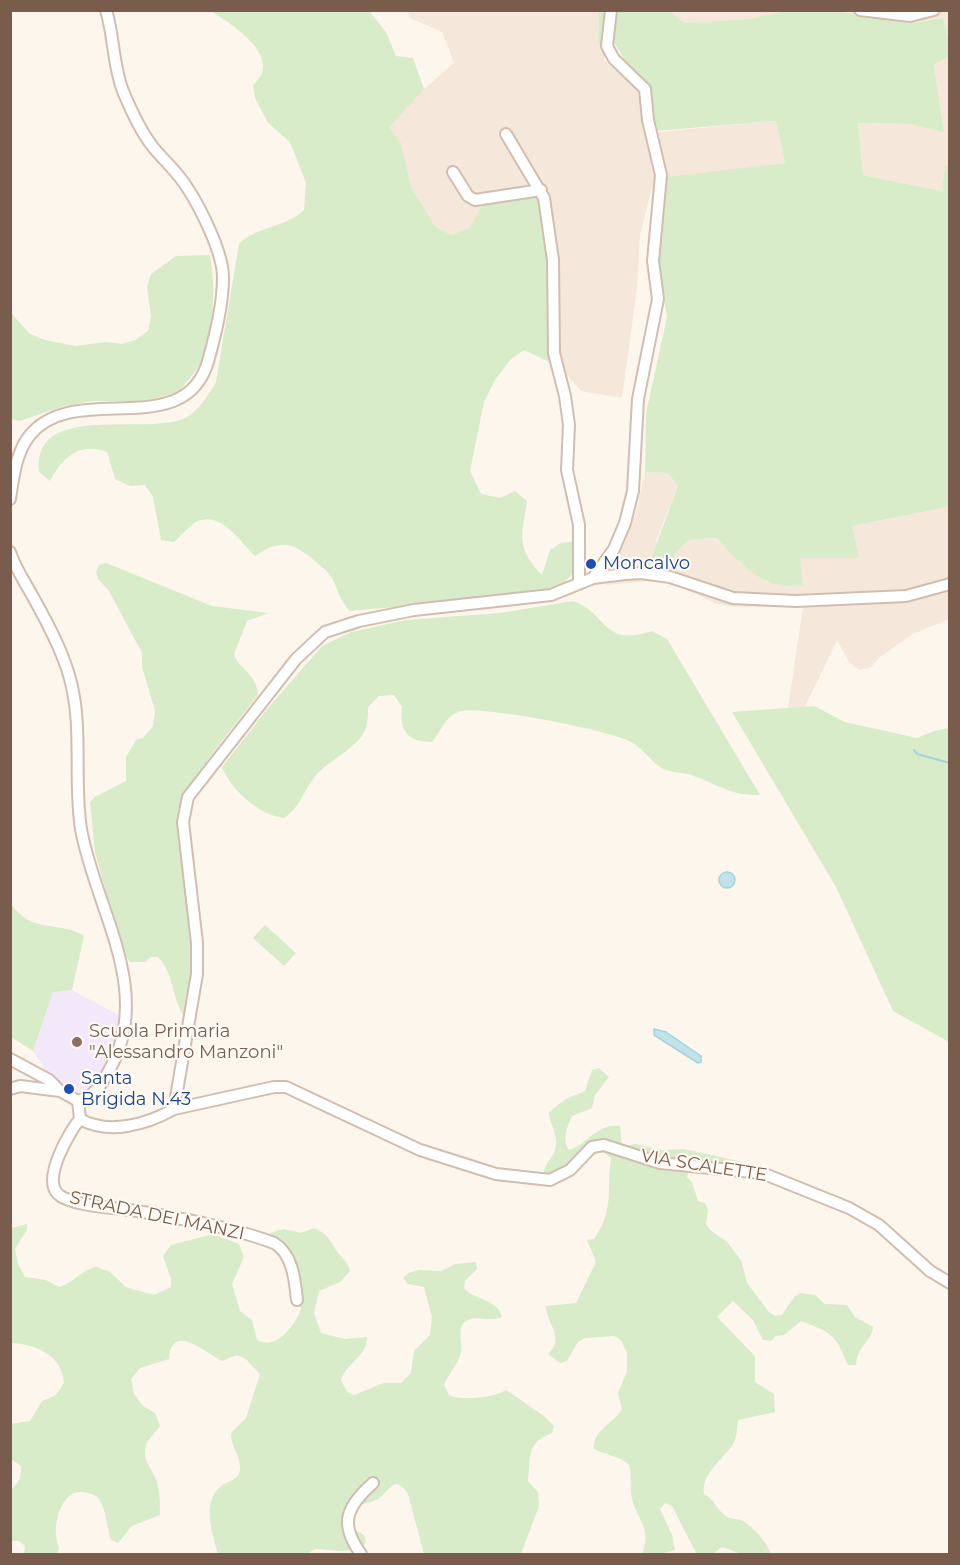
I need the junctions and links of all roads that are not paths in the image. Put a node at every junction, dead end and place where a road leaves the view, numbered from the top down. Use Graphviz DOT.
graph roads {
  1 [pos="106,10"];
  2 [pos="611,10"];
  3 [pos="860,10"];
  4 [pos="934,10"];
  5 [pos="506,134"];
  6 [pos="453,172"];
  7 [pos="541,190"];
  8 [pos="10,499"];
  9 [pos="10,552"];
  10 [pos="593,578"];
  11 [pos="579,584"];
  12 [pos="950,584"];
  13 [pos="10,1059"];
  14 [pos="10,1089"];
  15 [pos="60,1091"];
  16 [pos="78,1101"];
  17 [pos="174,1109"];
  18 [pos="80,1119"];
  19 [pos="950,1283"];
  20 [pos="297,1300"];
  21 [pos="373,1483"];
  22 [pos="361,1554"];
  1 -- 8 [label="street"];
  2 -- 10 [label="street"];
  3 -- 4 [label="street"];
  5 -- 7 [label="street"];
  6 -- 7 [label="street"];
  7 -- 11 [label="street"];
  9 -- 16 [label="street"];
  10 -- 11 [label="street"];
  10 -- 12 [label="street"];
  11 -- 17 [label="street"];
  13 -- 15 [label="street"];
  14 -- 15 [label="street"];
  15 -- 16 [label="street"];
  16 -- 18 [label="street"];
  17 -- 18 [label="street, VIA SCALETTE"];
  17 -- 19 [label="street, VIA SCALETTE"];
  18 -- 20 [label="street, STRADA DEI MANZI"];
  21 -- 22 [label="street"];
}
